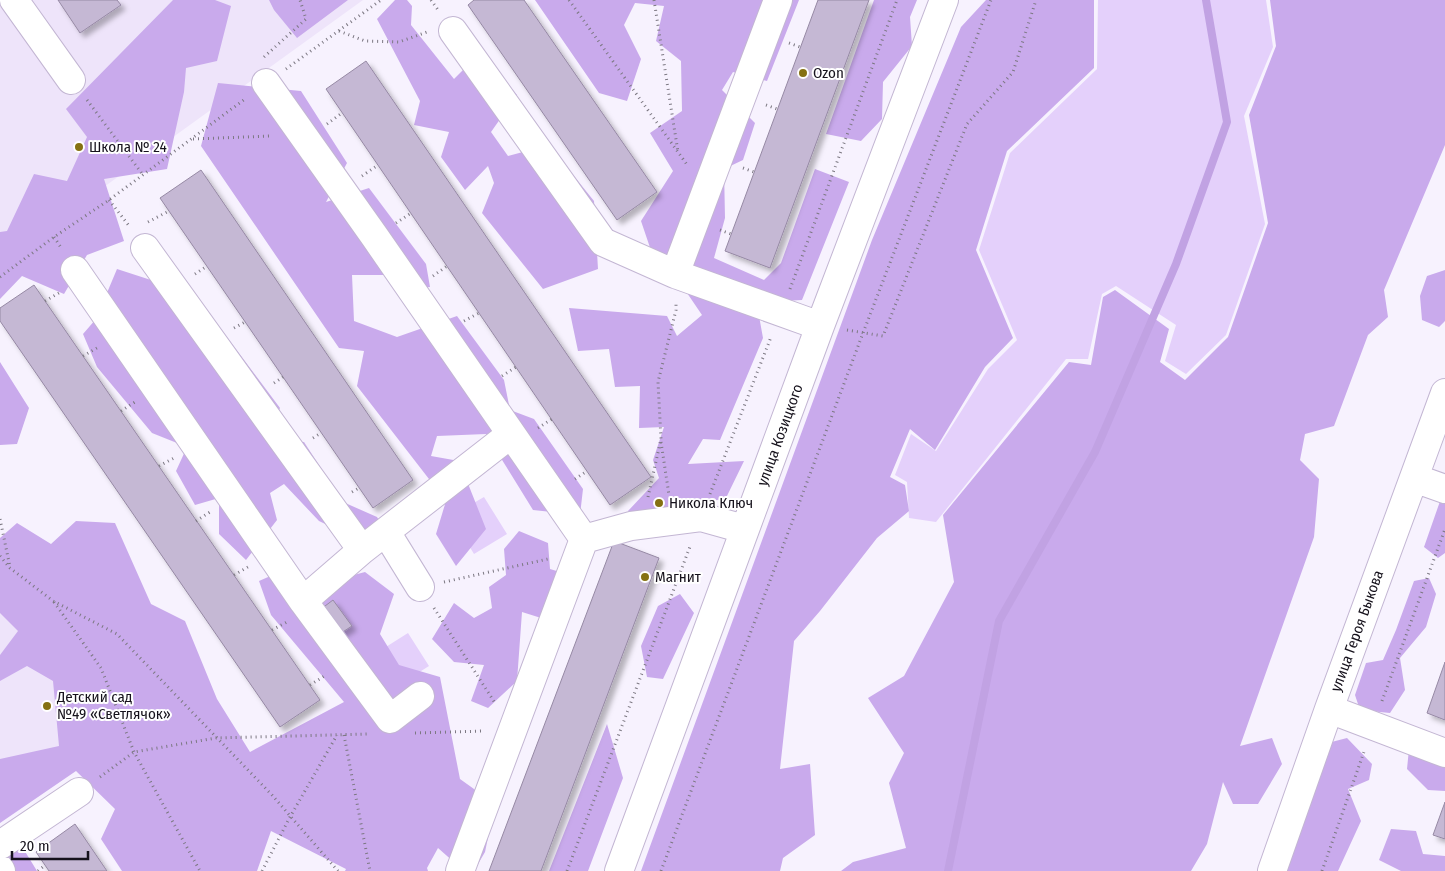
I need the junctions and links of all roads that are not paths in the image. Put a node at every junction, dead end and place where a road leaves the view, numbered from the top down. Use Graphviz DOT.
graph roads {
  1 [pos="14,0"];
  2 [pos="778,0"];
  3 [pos="944,0"];
  4 [pos="442,31"];
  5 [pos="71,80"];
  6 [pos="266,83"];
  7 [pos="146,248"];
  8 [pos="75,270"];
  9 [pos="674,274"];
  10 [pos="820,326"];
  11 [pos="1445,393"];
  12 [pos="511,434"];
  13 [pos="1414,478"];
  14 [pos="1445,489"];
  15 [pos="744,529"];
  16 [pos="386,532"];
  17 [pos="582,546"];
  18 [pos="362,550"];
  19 [pos="420,587"];
  20 [pos="303,601"];
  21 [pos="420,696"];
  22 [pos="1329,709"];
  23 [pos="1445,753"];
  24 [pos="79,792"];
  25 [pos="0,844"];
  26 [pos="460,871"];
  27 [pos="619,871"];
  28 [pos="1272,871"];
  1 -- 5 [label="street"];
  2 -- 9 [label="street"];
  3 -- 10 [label="street, улица Козицкого"];
  4 -- 9 [label="street"];
  6 -- 12 [label="street"];
  7 -- 18 [label="street"];
  8 -- 20 [label="street"];
  9 -- 10 [label="street"];
  10 -- 15 [label="street, улица Козицкого"];
  11 -- 13 [label="street, улица Героя Быкова"];
  12 -- 16 [label="street"];
  12 -- 17 [label="street"];
  13 -- 14 [label="street"];
  13 -- 22 [label="street, улица Героя Быкова"];
  15 -- 17 [label="street"];
  15 -- 27 [label="street, улица Козицкого"];
  16 -- 18 [label="street"];
  16 -- 19 [label="street"];
  17 -- 26 [label="street"];
  18 -- 20 [label="street"];
  20 -- 21 [label="street"];
  22 -- 23 [label="street"];
  22 -- 28 [label="street, улица Героя Быкова"];
  24 -- 25 [label="street"];
}
